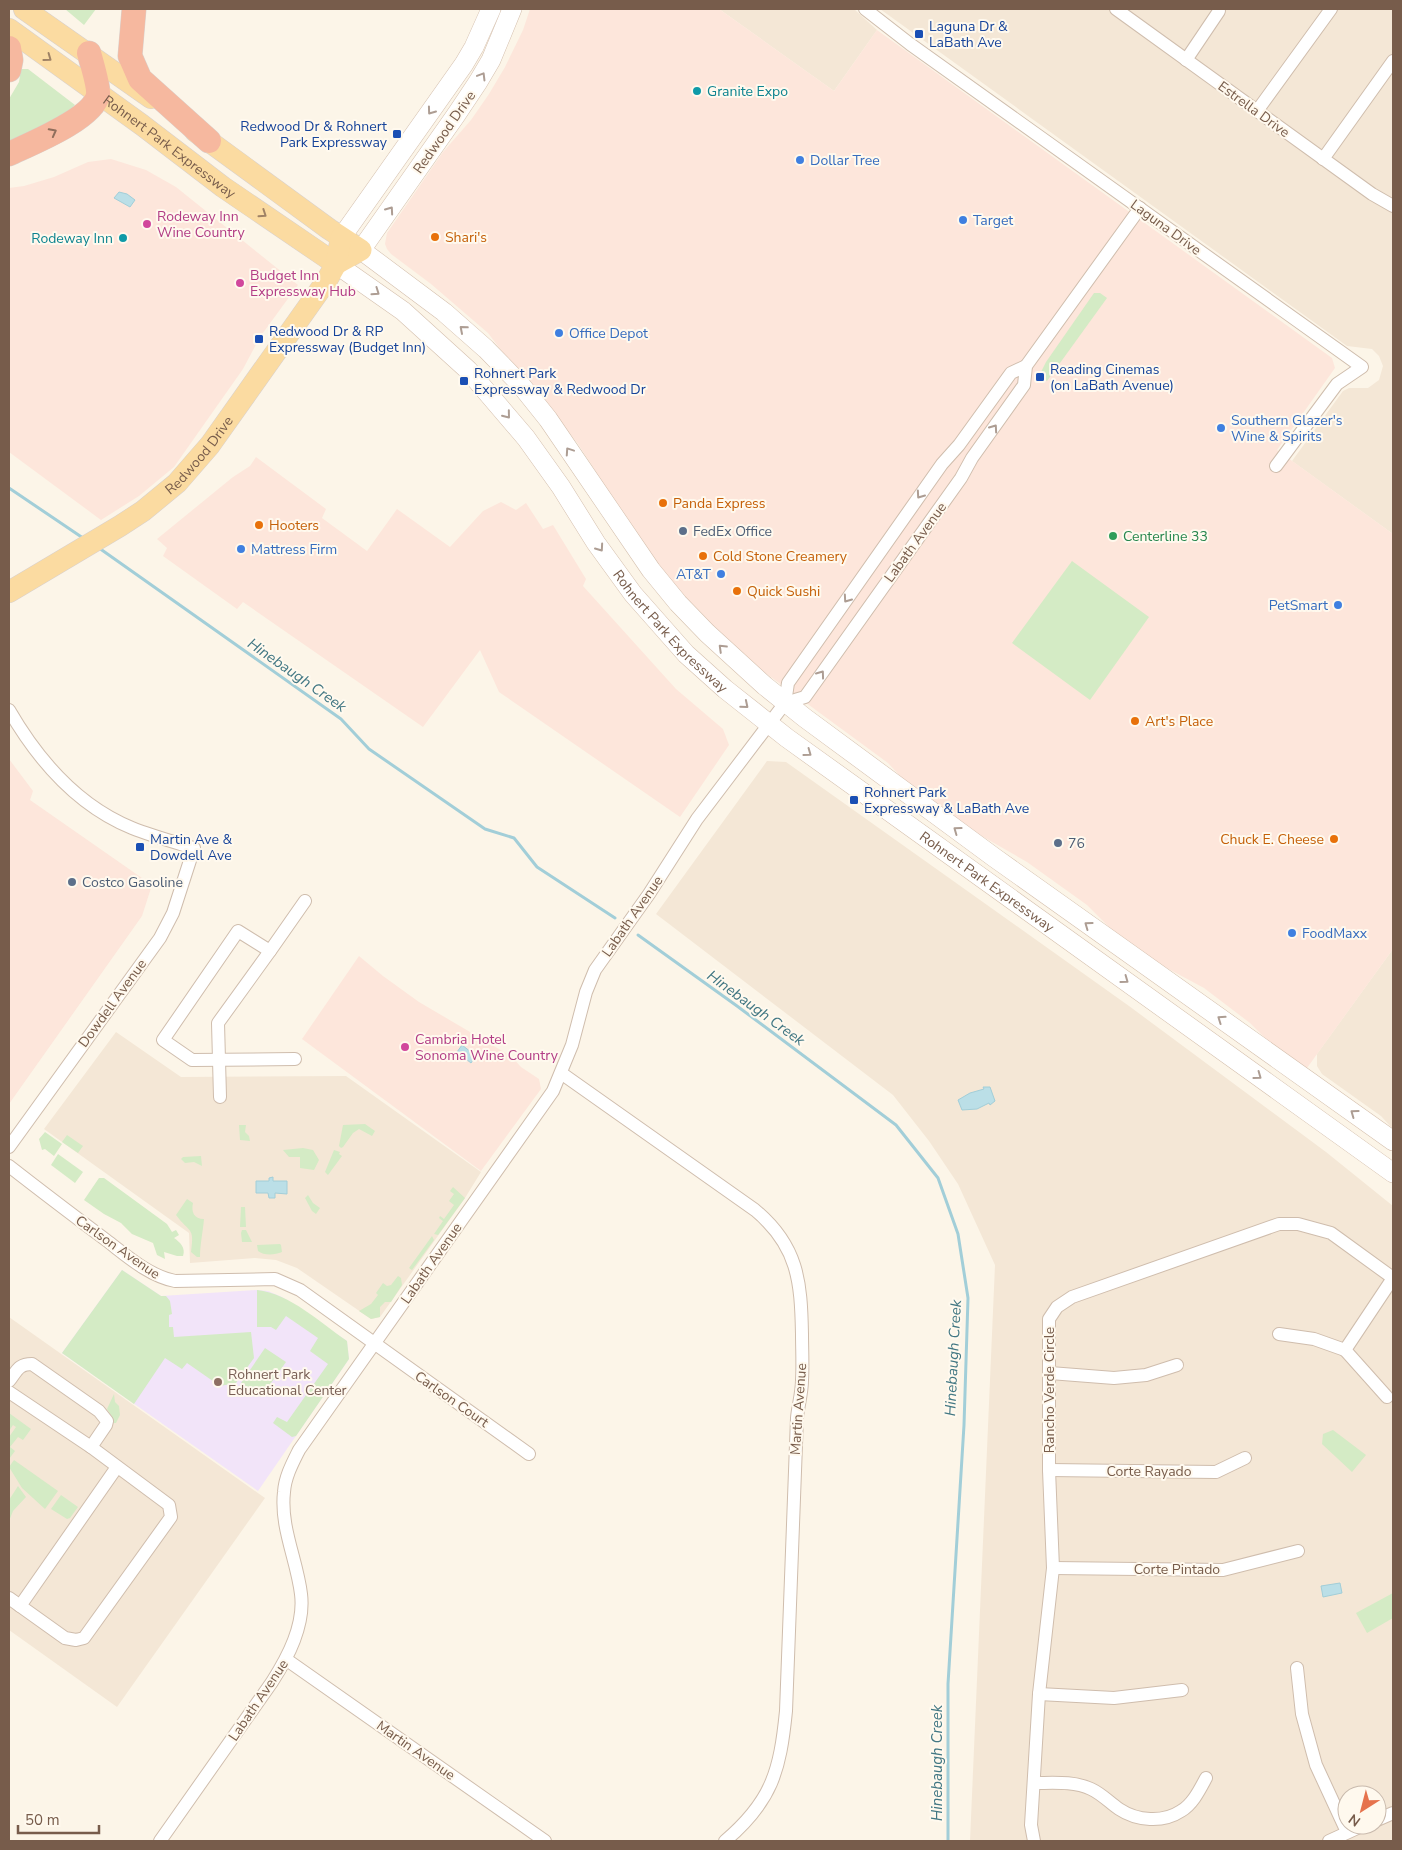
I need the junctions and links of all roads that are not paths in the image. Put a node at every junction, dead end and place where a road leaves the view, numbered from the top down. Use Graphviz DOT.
graph roads {
  1 [pos="24,9"];
  2 [pos="134,9"];
  3 [pos="491,9"];
  4 [pos="512,9"];
  5 [pos="865,9"];
  6 [pos="1116,9"];
  7 [pos="1331,9"];
  8 [pos="1219,10"];
  9 [pos="9,29"];
  10 [pos="9,48"];
  11 [pos="90,53"];
  12 [pos="1186,60"];
  13 [pos="1393,61"];
  14 [pos="9,70"];
  15 [pos="98,93"];
  16 [pos="1257,111"];
  17 [pos="209,141"];
  18 [pos="9,154"];
  19 [pos="1323,158"];
  20 [pos="1393,206"];
  21 [pos="1140,208"];
  22 [pos="341,238"];
  23 [pos="361,250"];
  24 [pos="336,264"];
  25 [pos="1026,366"];
  26 [pos="1276,466"];
  27 [pos="583,472"];
  28 [pos="561,487"];
  29 [pos="9,592"];
  30 [pos="785,703"];
  31 [pos="9,710"];
  32 [pos="769,724"];
  33 [pos="305,901"];
  34 [pos="270,951"];
  35 [pos="1175,988"];
  36 [pos="1160,1006"];
  37 [pos="295,1059"];
  38 [pos="219,1060"];
  39 [pos="1294,1070"];
  40 [pos="561,1073"];
  41 [pos="1278,1090"];
  42 [pos="220,1097"];
  43 [pos="1393,1141"];
  44 [pos="9,1147"];
  45 [pos="9,1166"];
  46 [pos="1393,1173"];
  47 [pos="1393,1278"];
  48 [pos="1279,1334"];
  49 [pos="374,1344"];
  50 [pos="1345,1350"];
  51 [pos="1177,1364"];
  52 [pos="1050,1373"];
  53 [pos="9,1381"];
  54 [pos="9,1392"];
  55 [pos="1387,1397"];
  56 [pos="91,1447"];
  57 [pos="529,1454"];
  58 [pos="1245,1458"];
  59 [pos="118,1467"];
  60 [pos="1049,1470"];
  61 [pos="1298,1551"];
  62 [pos="1053,1568"];
  63 [pos="9,1598"];
  64 [pos="20,1606"];
  65 [pos="287,1660"];
  66 [pos="1297,1668"];
  67 [pos="1182,1690"];
  68 [pos="1039,1694"];
  69 [pos="1206,1778"];
  70 [pos="1034,1783"];
  71 [pos="1337,1810"];
  72 [pos="1341,1835"];
  73 [pos="160,1841"];
  74 [pos="545,1841"];
  75 [pos="725,1841"];
  76 [pos="1034,1841"];
  77 [pos="1329,1841"];
  1 -- 11 [label="main road, Rohnert Park Expressway"];
  2 -- 17 [label="highway"];
  3 -- 22 [label="main road, Redwood Drive, one-way"];
  23 -- 4 [label="main road, Redwood Drive, one-way"];
  5 -- 21 [label="street, Laguna Drive"];
  6 -- 12 [label="street, Estrella Drive"];
  7 -- 16 [label="street"];
  8 -- 12 [label="street"];
  9 -- 15 [label="main road, Rohnert Park Expressway, one-way"];
  10 -- 14 [label="highway"];
  11 -- 15 [label="highway"];
  11 -- 17 [label="main road, Rohnert Park Expressway"];
  12 -- 16 [label="street, Estrella Drive"];
  13 -- 19 [label="street"];
  18 -- 15 [label="highway, one-way"];
  15 -- 24 [label="main road, Rohnert Park Expressway, one-way"];
  16 -- 19 [label="street, Estrella Drive"];
  17 -- 22 [label="main road, Rohnert Park Expressway"];
  19 -- 20 [label="street, Estrella Drive"];
  21 -- 25 [label="street, Labath Avenue"];
  21 -- 26 [label="street, Laguna Drive"];
  22 -- 23 [label="main road, Rohnert Park Expressway"];
  22 -- 24 [label="main road, Redwood Drive"];
  23 -- 24 [label="main road, Redwood Drive"];
  27 -- 23 [label="main road, Rohnert Park Expressway, one-way"];
  24 -- 28 [label="main road, Rohnert Park Expressway, one-way"];
  24 -- 29 [label="main road, Redwood Drive"];
  25 -- 30 [label="street, Labath Avenue, one-way"];
  30 -- 25 [label="street, Labath Avenue, one-way"];
  27 -- 28 [label="main road"];
  30 -- 27 [label="main road, Rohnert Park Expressway, one-way"];
  28 -- 32 [label="main road, Rohnert Park Expressway, one-way"];
  30 -- 32 [label="street, Labath Avenue"];
  35 -- 30 [label="main road, Rohnert Park Expressway, one-way"];
  31 -- 44 [label="street, Dowdell Avenue"];
  32 -- 36 [label="main road, Rohnert Park Expressway, one-way"];
  32 -- 40 [label="street, Labath Avenue"];
  33 -- 34 [label="street"];
  34 -- 38 [label="street"];
  34 -- 38 [label="street"];
  35 -- 36 [label="main road"];
  39 -- 35 [label="main road, Rohnert Park Expressway, one-way"];
  36 -- 41 [label="main road, Rohnert Park Expressway, one-way"];
  37 -- 38 [label="street"];
  38 -- 42 [label="street"];
  39 -- 41 [label="main road"];
  43 -- 39 [label="main road, Rohnert Park Expressway, one-way"];
  40 -- 49 [label="street, Labath Avenue"];
  40 -- 75 [label="street, Martin Avenue"];
  41 -- 46 [label="main road, Rohnert Park Expressway"];
  45 -- 49 [label="street, Carlson Avenue"];
  47 -- 50 [label="street"];
  47 -- 52 [label="street, Rancho Verde Circle"];
  48 -- 50 [label="street"];
  49 -- 57 [label="street, Carlson Court"];
  49 -- 65 [label="street, Labath Avenue"];
  50 -- 55 [label="street"];
  51 -- 52 [label="street"];
  52 -- 60 [label="street, Rancho Verde Circle"];
  53 -- 56 [label="street"];
  54 -- 56 [label="street"];
  56 -- 59 [label="street"];
  58 -- 60 [label="street, Corte Rayado"];
  59 -- 64 [label="street"];
  59 -- 64 [label="street"];
  60 -- 62 [label="street, Rancho Verde Circle"];
  61 -- 62 [label="street, Corte Pintado"];
  62 -- 68 [label="street, Rancho Verde Circle"];
  63 -- 64 [label="street"];
  65 -- 73 [label="street, Labath Avenue"];
  65 -- 74 [label="street, Martin Avenue"];
  66 -- 71 [label="street"];
  67 -- 68 [label="street"];
  68 -- 70 [label="street, Rancho Verde Circle"];
  69 -- 70 [label="street"];
  70 -- 76 [label="street, Rancho Verde Circle"];
  72 -- 77 [label="street"];
}
